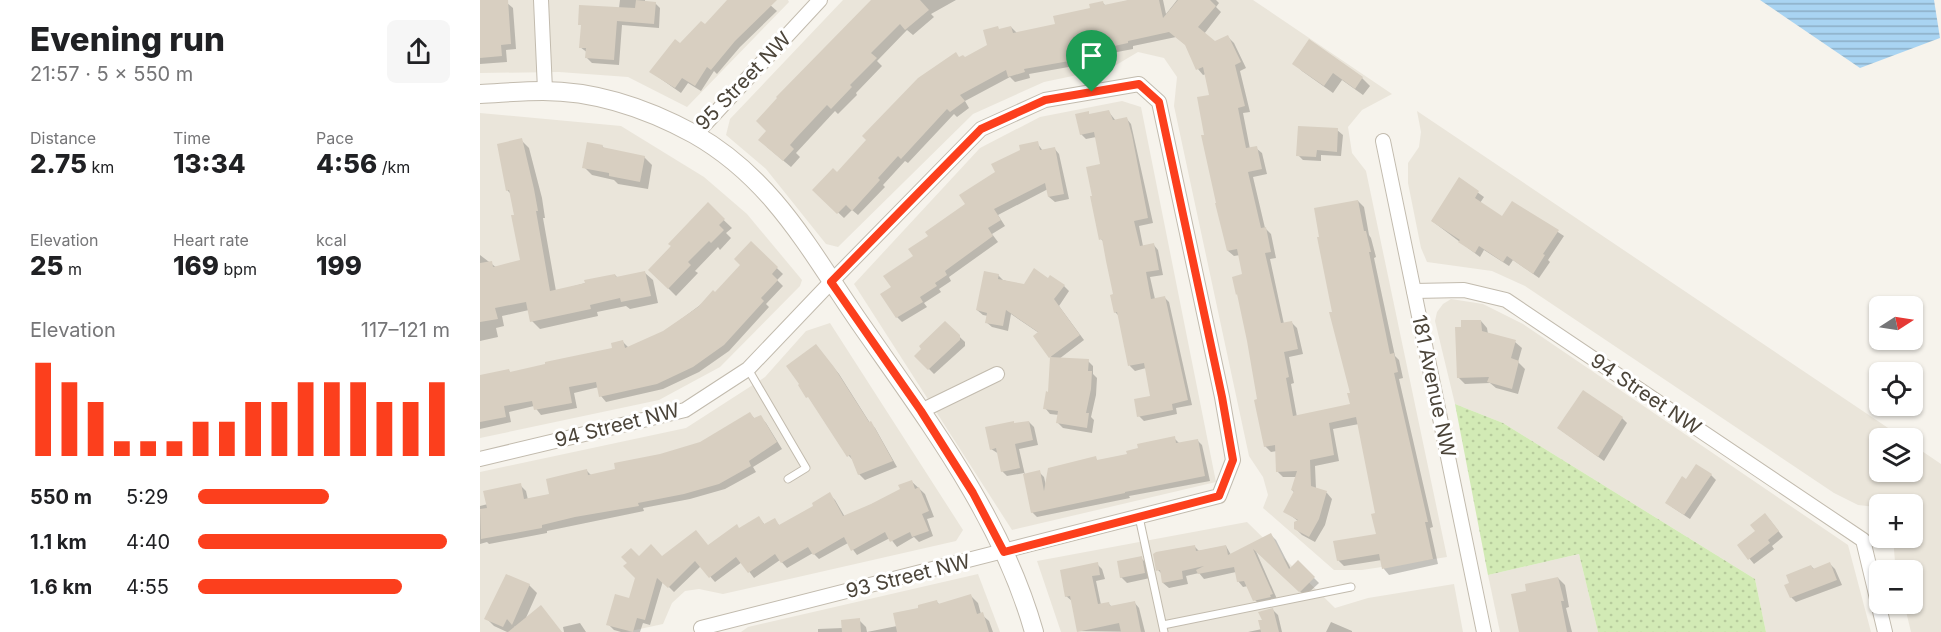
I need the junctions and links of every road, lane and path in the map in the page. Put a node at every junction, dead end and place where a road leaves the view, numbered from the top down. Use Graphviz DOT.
graph roads {
  1 [pos="541,0"];
  2 [pos="820,0"];
  3 [pos="545,90"];
  4 [pos="480,94"];
  5 [pos="695,135"];
  6 [pos="1383,141"];
  7 [pos="831,282"];
  8 [pos="1414,291"];
  9 [pos="748,369"];
  10 [pos="997,374"];
  11 [pos="921,411"];
  12 [pos="480,459"];
  13 [pos="788,479"];
  14 [pos="1219,496"];
  15 [pos="1139,517"];
  16 [pos="1004,552"];
  17 [pos="1351,587"];
  18 [pos="701,627"];
  19 [pos="1164,629"];
  20 [pos="1034,632"];
  21 [pos="1484,632"];
  22 [pos="1885,632"];
  1 -- 3 [label="street"];
  2 -- 5 [label="street, 95 Street NW"];
  3 -- 4 [label="street, 95 Street NW"];
  3 -- 5 [label="street, 95 Street NW"];
  5 -- 7 [label="street"];
  6 -- 8 [label="street, 181 Avenue NW"];
  7 -- 9 [label="street, 94 Street NW"];
  7 -- 11 [label="street"];
  7 -- 14 [label="street, 94 Street NW"];
  8 -- 21 [label="street, 181 Avenue NW"];
  8 -- 22 [label="street, 94 Street NW"];
  9 -- 12 [label="street, 94 Street NW"];
  9 -- 13 [label="lane"];
  10 -- 11 [label="street"];
  11 -- 16 [label="street"];
  14 -- 15 [label="street, 93 Street NW"];
  15 -- 16 [label="street, 93 Street NW"];
  15 -- 19 [label="lane"];
  16 -- 18 [label="street, 93 Street NW"];
  16 -- 20 [label="street"];
  17 -- 19 [label="lane"];
}
